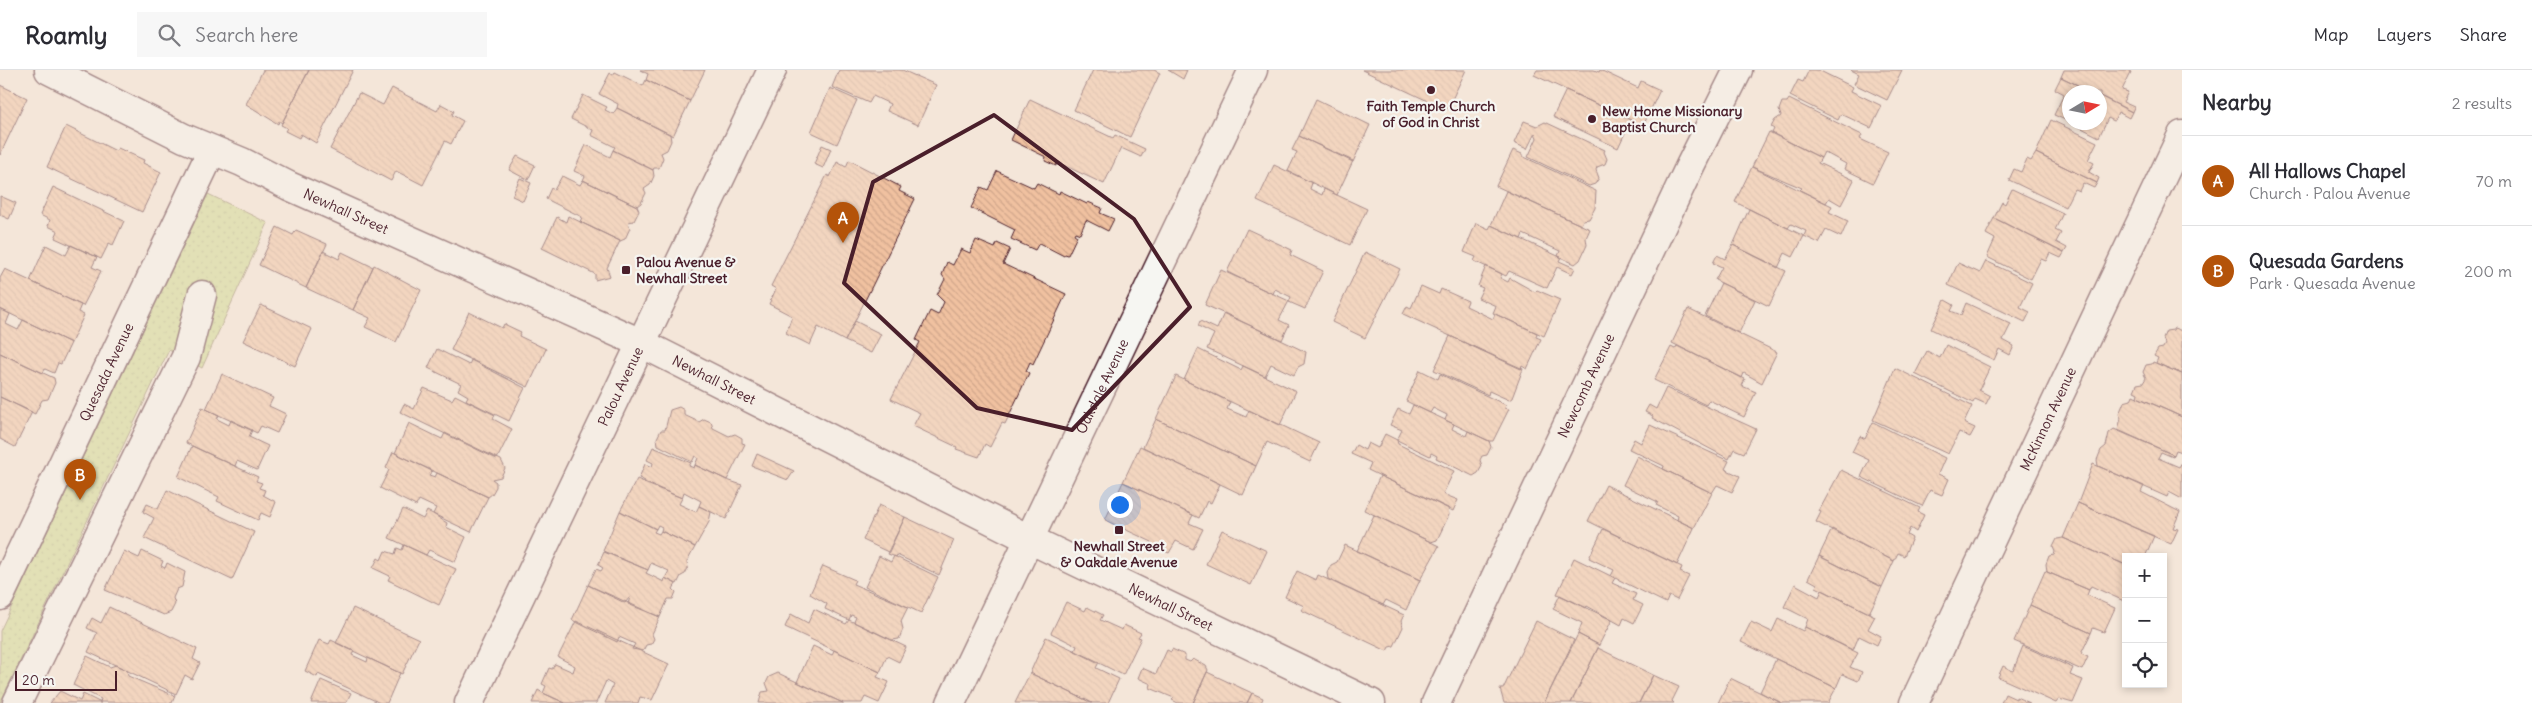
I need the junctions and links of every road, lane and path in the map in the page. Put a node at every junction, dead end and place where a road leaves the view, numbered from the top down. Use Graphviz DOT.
graph roads {
  1 [pos="49,70"];
  2 [pos="772,70"];
  3 [pos="1254,70"];
  4 [pos="1738,70"];
  5 [pos="2182,135"];
  6 [pos="212,150"];
  7 [pos="202,295"];
  8 [pos="643,344"];
  9 [pos="1029,539"];
  10 [pos="0,596"];
  11 [pos="17,703"];
  12 [pos="469,703"];
  13 [pos="951,703"];
  14 [pos="1371,703"];
  15 [pos="1436,703"];
  16 [pos="1914,703"];
  1 -- 6 [label="street, Newhall Street"];
  2 -- 8 [label="street, Palou Avenue"];
  3 -- 9 [label="street, Oakdale Avenue"];
  4 -- 15 [label="street, Newcomb Avenue"];
  5 -- 16 [label="street, McKinnon Avenue"];
  6 -- 8 [label="street, Newhall Street"];
  6 -- 10 [label="street, Quesada Avenue"];
  7 -- 11 [label="street"];
  8 -- 9 [label="street, Newhall Street"];
  8 -- 12 [label="street, Palou Avenue"];
  9 -- 13 [label="street, Oakdale Avenue"];
  9 -- 14 [label="street, Newhall Street"];
}
